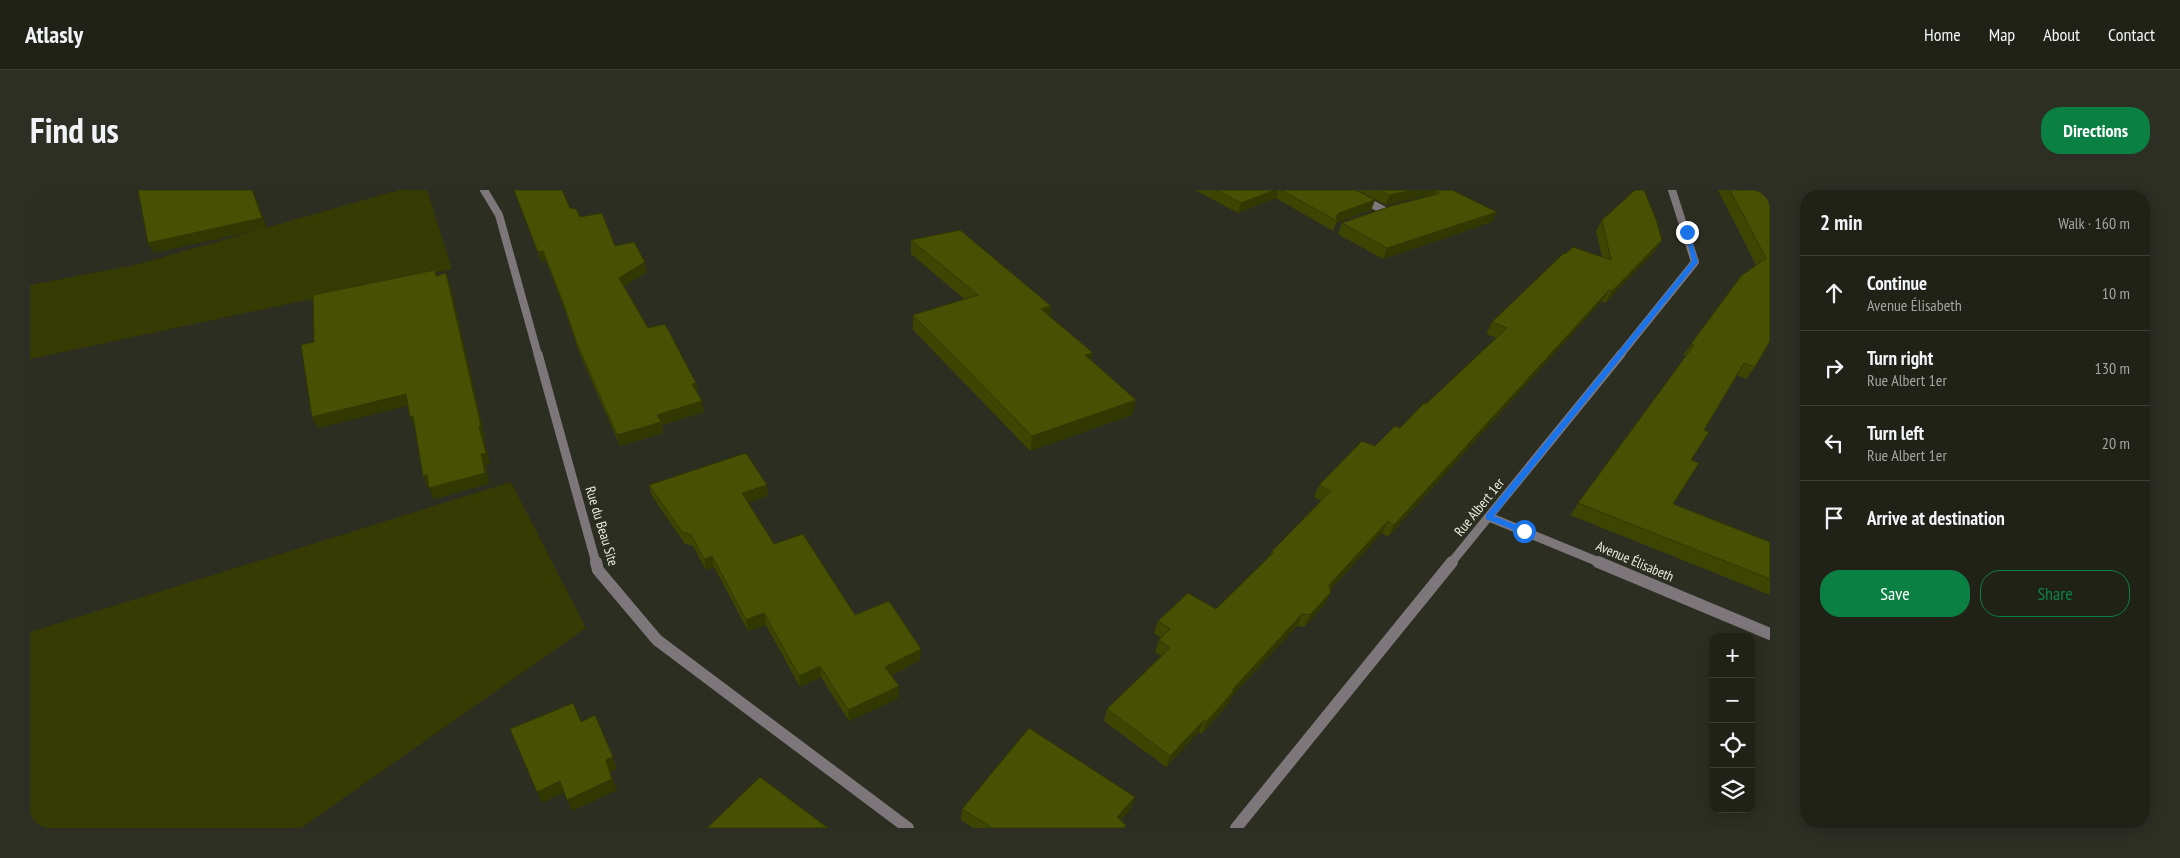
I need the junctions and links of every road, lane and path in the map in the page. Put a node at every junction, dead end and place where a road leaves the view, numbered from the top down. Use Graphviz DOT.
graph roads {
  1 [pos="484,190"];
  2 [pos="1346,190"];
  3 [pos="1672,190"];
  4 [pos="1395,208"];
  5 [pos="1385,211"];
  6 [pos="1377,214"];
  7 [pos="1489,517"];
  8 [pos="1770,634"];
  9 [pos="908,828"];
  10 [pos="1236,828"];
  1 -- 9 [label="street, Rue du Beau Site"];
  2 -- 5 [label="street"];
  3 -- 7 [label="street, Rue Albert 1er"];
  4 -- 5 [label="street"];
  5 -- 6 [label="street"];
  7 -- 8 [label="street, Avenue Élisabeth"];
  7 -- 10 [label="street, Rue Albert 1er"];
}
